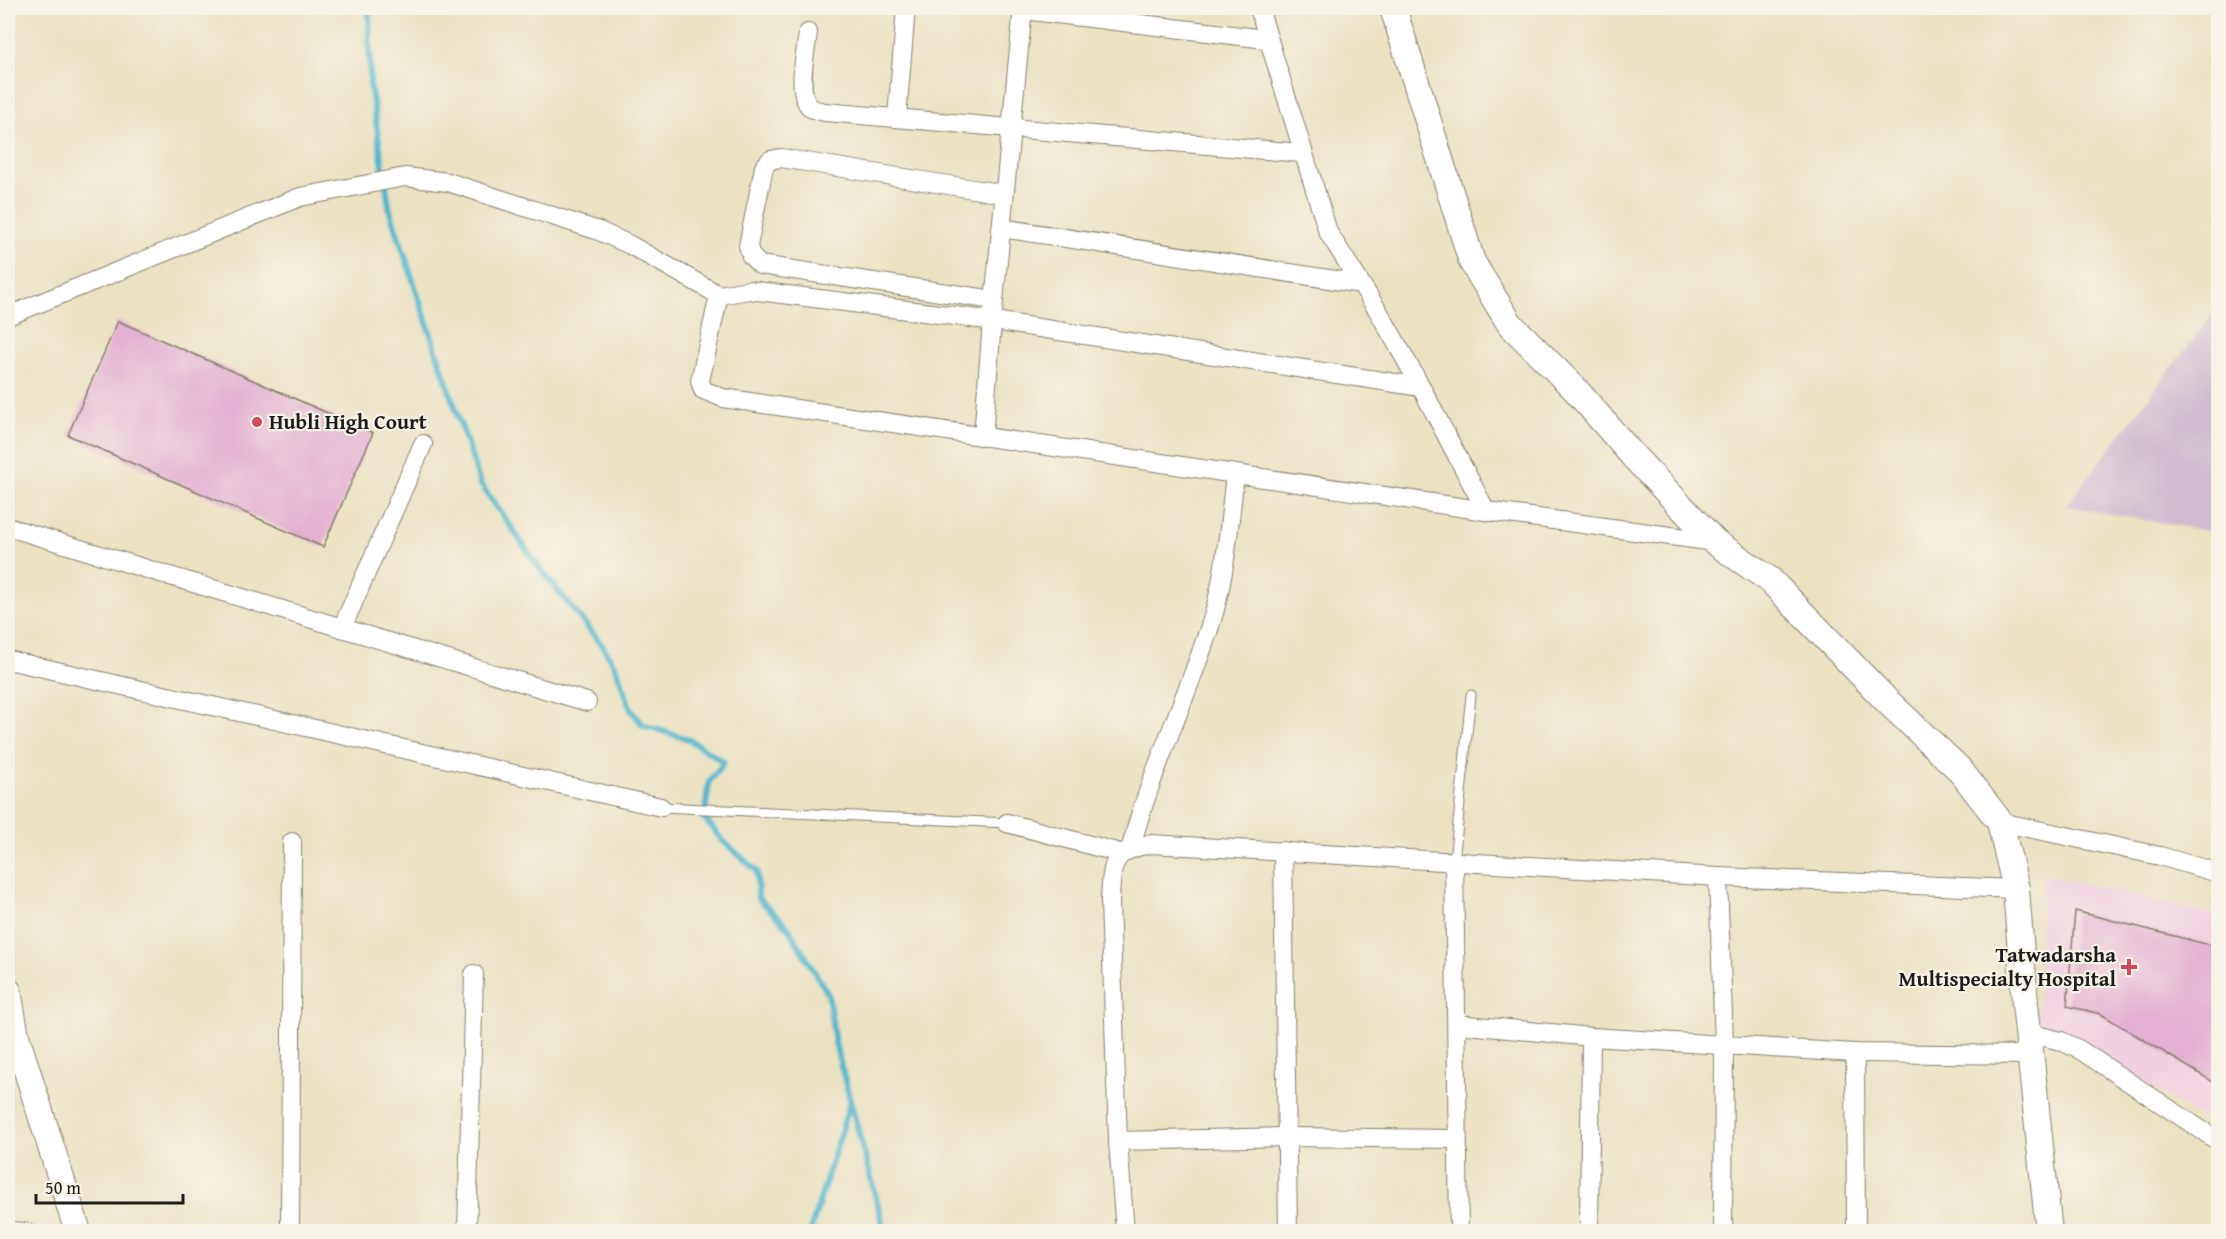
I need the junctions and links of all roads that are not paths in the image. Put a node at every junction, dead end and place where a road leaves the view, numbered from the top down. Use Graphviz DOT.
graph roads {
  1 [pos="906,8"];
  2 [pos="1258,8"];
  3 [pos="1393,8"];
  4 [pos="1023,9"];
  5 [pos="808,33"];
  6 [pos="1266,39"];
  7 [pos="897,117"];
  8 [pos="1011,130"];
  9 [pos="1301,153"];
  10 [pos="1004,194"];
  11 [pos="1001,228"];
  12 [pos="1360,284"];
  13 [pos="719,295"];
  14 [pos="994,300"];
  15 [pos="8,316"];
  16 [pos="992,321"];
  17 [pos="1421,387"];
  18 [pos="983,437"];
  19 [pos="423,444"];
  20 [pos="1235,475"];
  21 [pos="1486,511"];
  22 [pos="8,528"];
  23 [pos="1715,542"];
  24 [pos="342,628"];
  25 [pos="8,660"];
  26 [pos="1472,695"];
  27 [pos="587,702"];
  28 [pos="661,807"];
  29 [pos="2000,822"];
  30 [pos="1007,823"];
  31 [pos="292,842"];
  32 [pos="1125,850"];
  33 [pos="1283,851"];
  34 [pos="1454,862"];
  35 [pos="2218,873"];
  36 [pos="1719,877"];
  37 [pos="2016,889"];
  38 [pos="474,974"];
  39 [pos="8,991"];
  40 [pos="1457,1024"];
  41 [pos="12,1035"];
  42 [pos="1591,1037"];
  43 [pos="1724,1044"];
  44 [pos="2029,1044"];
  45 [pos="1856,1053"];
  46 [pos="1286,1137"];
  47 [pos="1456,1139"];
  48 [pos="1118,1141"];
  49 [pos="2218,1141"];
  50 [pos="8,1231"];
  51 [pos="26,1232"];
  52 [pos="78,1232"];
  53 [pos="290,1232"];
  54 [pos="467,1232"];
  55 [pos="1125,1232"];
  56 [pos="1288,1232"];
  57 [pos="1459,1232"];
  58 [pos="1589,1232"];
  59 [pos="1723,1232"];
  60 [pos="1856,1232"];
  61 [pos="2049,1232"];
  1 -- 7 [label="street"];
  2 -- 6 [label="street"];
  3 -- 23 [label="street"];
  4 -- 6 [label="street"];
  4 -- 8 [label="street"];
  5 -- 7 [label="street"];
  6 -- 9 [label="street"];
  7 -- 8 [label="street"];
  8 -- 9 [label="street"];
  8 -- 10 [label="street"];
  9 -- 12 [label="street"];
  10 -- 11 [label="street"];
  10 -- 14 [label="street"];
  11 -- 12 [label="street"];
  11 -- 14 [label="street"];
  12 -- 17 [label="street"];
  13 -- 15 [label="street"];
  13 -- 16 [label="street"];
  13 -- 18 [label="street"];
  14 -- 16 [label="street"];
  16 -- 17 [label="street"];
  16 -- 18 [label="street"];
  17 -- 21 [label="street"];
  18 -- 20 [label="street"];
  19 -- 24 [label="street"];
  20 -- 21 [label="street"];
  20 -- 32 [label="street"];
  21 -- 23 [label="street"];
  22 -- 24 [label="street"];
  23 -- 29 [label="street"];
  24 -- 27 [label="street"];
  25 -- 28 [label="street"];
  26 -- 34 [label="lane"];
  28 -- 30 [label="lane"];
  29 -- 35 [label="street"];
  29 -- 37 [label="street"];
  30 -- 32 [label="street"];
  31 -- 53 [label="street"];
  32 -- 33 [label="street"];
  32 -- 48 [label="street"];
  33 -- 34 [label="street"];
  33 -- 46 [label="street"];
  34 -- 36 [label="street"];
  34 -- 40 [label="street"];
  36 -- 37 [label="street"];
  36 -- 43 [label="street"];
  37 -- 44 [label="street"];
  38 -- 54 [label="street"];
  39 -- 41 [label="street"];
  40 -- 42 [label="street"];
  40 -- 47 [label="street"];
  41 -- 52 [label="street"];
  42 -- 43 [label="street"];
  42 -- 58 [label="street"];
  43 -- 45 [label="street"];
  43 -- 59 [label="street"];
  44 -- 45 [label="street"];
  44 -- 49 [label="street"];
  44 -- 61 [label="street"];
  45 -- 60 [label="street"];
  46 -- 47 [label="street"];
  46 -- 48 [label="street"];
  46 -- 56 [label="street"];
  47 -- 57 [label="street"];
  48 -- 55 [label="street"];
  50 -- 51 [label="street"];
}
